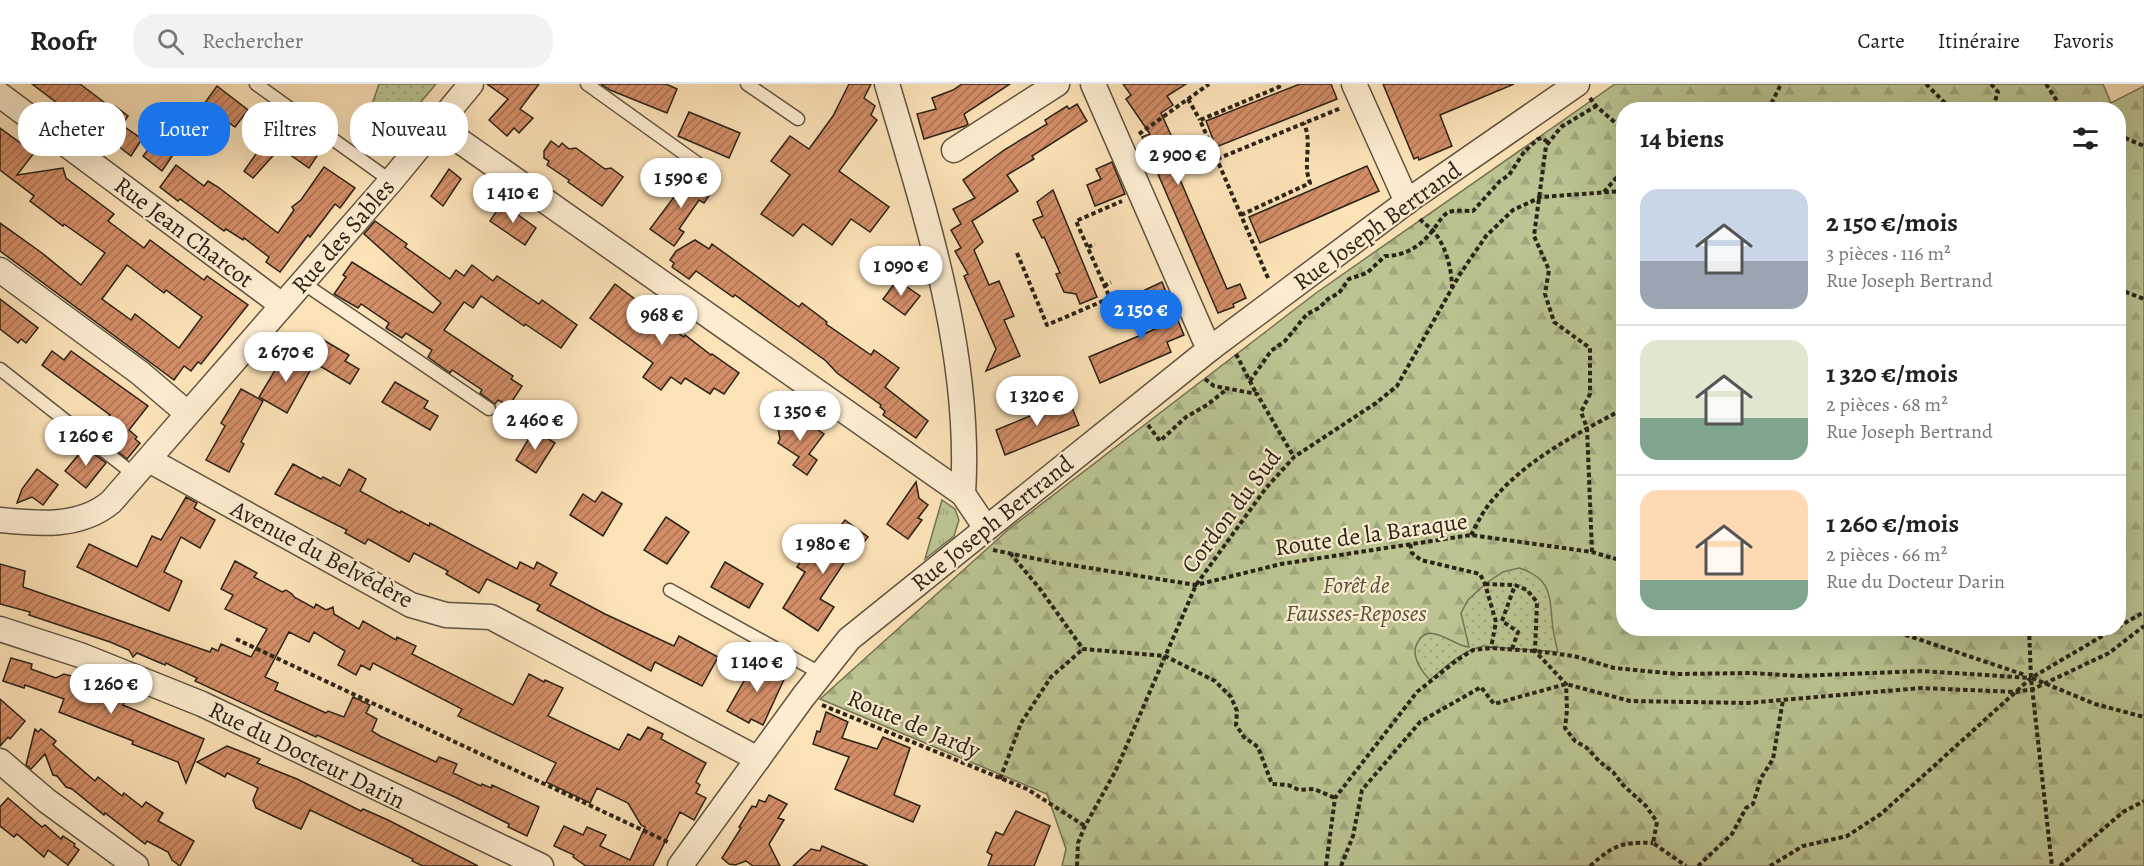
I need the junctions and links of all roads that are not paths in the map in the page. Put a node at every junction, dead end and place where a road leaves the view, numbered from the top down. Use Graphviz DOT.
graph roads {
  1 [pos="256,84"];
  2 [pos="471,84"];
  3 [pos="587,84"];
  4 [pos="747,84"];
  5 [pos="887,84"];
  6 [pos="1057,84"];
  7 [pos="1093,84"];
  8 [pos="1579,88"];
  9 [pos="1357,92"];
  10 [pos="0,95"];
  11 [pos="456,102"];
  12 [pos="798,119"];
  13 [pos="468,147"];
  14 [pos="954,150"];
  15 [pos="412,156"];
  16 [pos="706,171"];
  17 [pos="391,182"];
  18 [pos="1414,211"];
  19 [pos="0,270"];
  20 [pos="303,283"];
  21 [pos="282,305"];
  22 [pos="1211,348"];
  23 [pos="0,369"];
  24 [pos="489,409"];
  25 [pos="187,413"];
  26 [pos="142,468"];
  27 [pos="963,494"];
  28 [pos="0,520"];
  29 [pos="987,538"];
  30 [pos="670,590"];
  31 [pos="0,629"];
  32 [pos="820,673"];
  33 [pos="758,759"];
  34 [pos="0,761"];
  35 [pos="685,859"];
  36 [pos="136,866"];
  37 [pos="541,866"];
  1 -- 17 [label="lane"];
  2 -- 11 [label="street, Rue des Sables"];
  3 -- 16 [label="lane"];
  4 -- 12 [label="lane"];
  5 -- 27 [label="street"];
  6 -- 14 [label="street"];
  7 -- 22 [label="street"];
  8 -- 18 [label="street, Rue Joseph Bertrand"];
  9 -- 18 [label="street"];
  10 -- 21 [label="street, Rue Jean Charcot"];
  13 -- 27 [label="street"];
  15 -- 17 [label="street, Rue des Sables"];
  17 -- 20 [label="street, Rue des Sables"];
  18 -- 22 [label="street, Rue Joseph Bertrand"];
  19 -- 25 [label="street"];
  20 -- 21 [label="street, Rue des Sables"];
  20 -- 24 [label="lane"];
  21 -- 25 [label="street, Rue des Sables"];
  22 -- 29 [label="street, Rue Joseph Bertrand"];
  23 -- 26 [label="lane"];
  25 -- 26 [label="street, Rue des Sables"];
  26 -- 28 [label="street, Rue des Sables"];
  26 -- 33 [label="street, Avenue du Belvédère"];
  27 -- 29 [label="street"];
  29 -- 32 [label="street, Rue Joseph Bertrand"];
  30 -- 32 [label="lane"];
  31 -- 37 [label="street, Rue du Docteur Darin"];
  32 -- 33 [label="street, Rue Joseph Bertrand"];
  33 -- 35 [label="street, Rue Joseph Bertrand"];
  34 -- 36 [label="street"];
}
